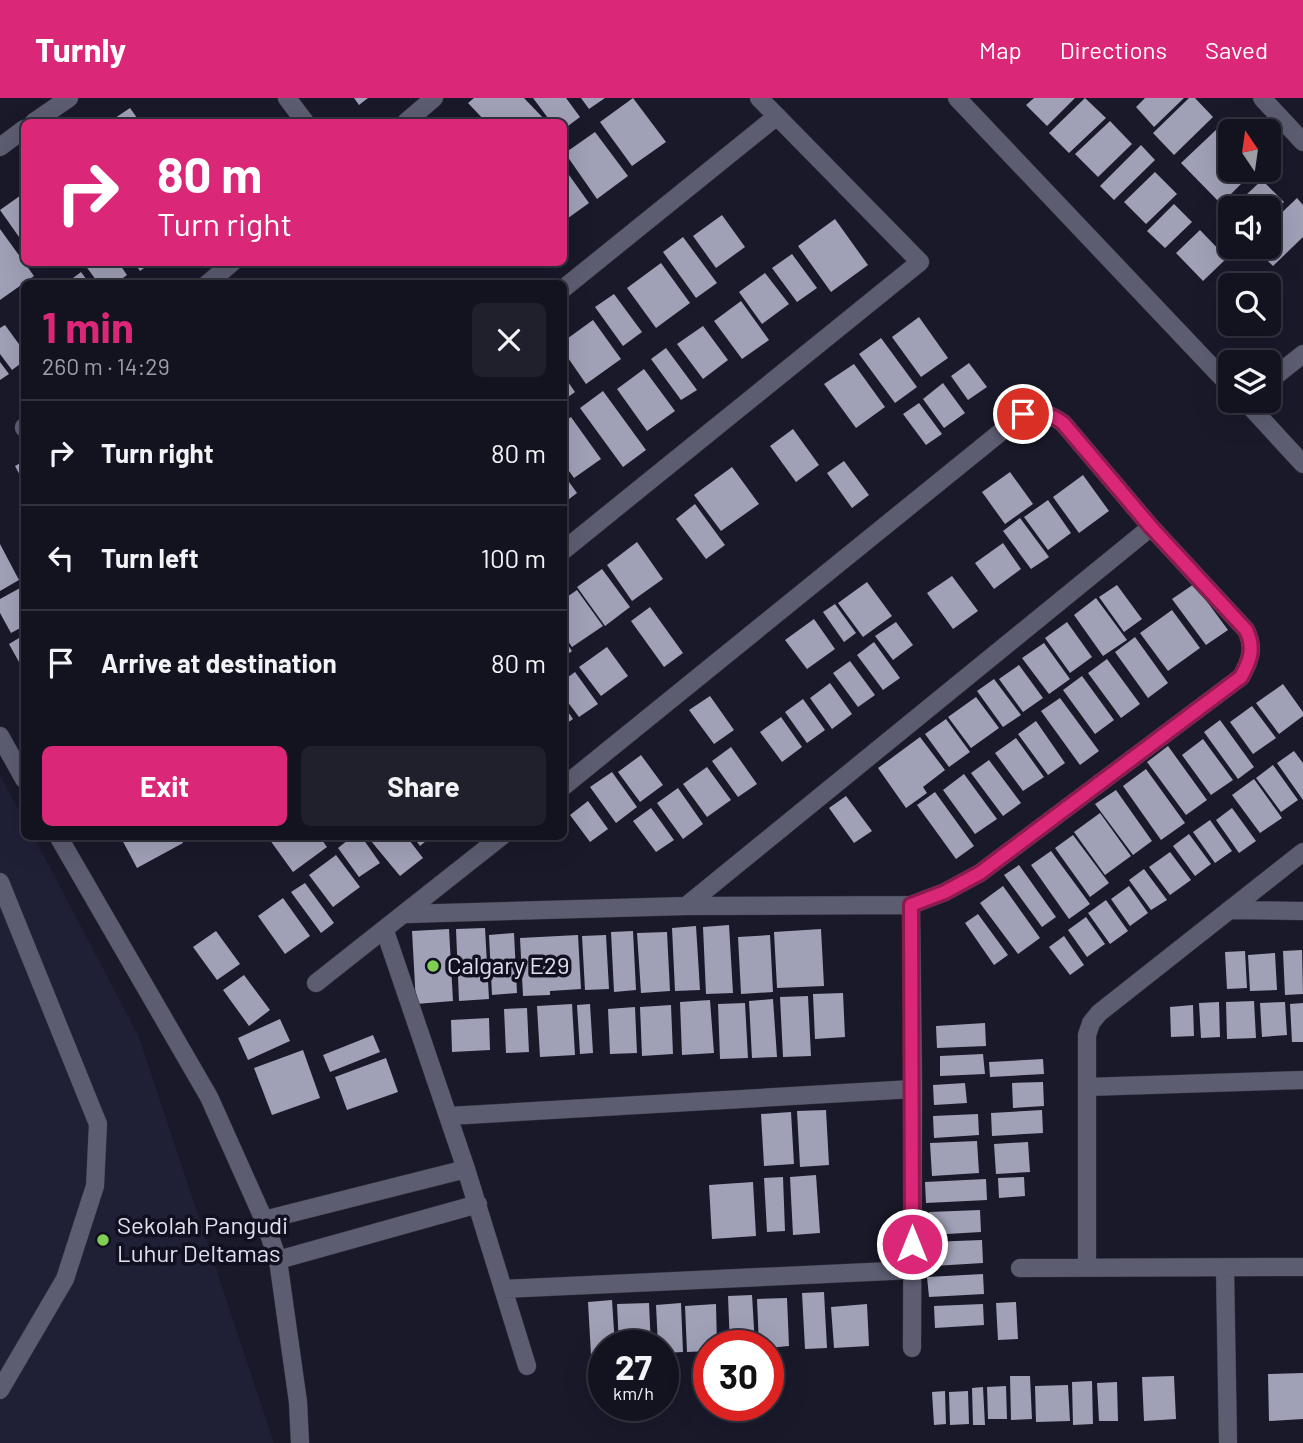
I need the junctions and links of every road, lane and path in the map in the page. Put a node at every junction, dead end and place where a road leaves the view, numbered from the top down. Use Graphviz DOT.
graph roads {
  1 [pos="69,98"];
  2 [pos="287,98"];
  3 [pos="434,98"];
  4 [pos="760,98"];
  5 [pos="957,98"];
  6 [pos="1262,98"];
  7 [pos="777,116"];
  8 [pos="38,119"];
  9 [pos="303,119"];
  10 [pos="410,119"];
  11 [pos="21,131"];
  12 [pos="1303,142"];
  13 [pos="0,147"];
  14 [pos="228,266"];
  15 [pos="212,280"];
  16 [pos="567,286"];
  17 [pos="1303,354"];
  18 [pos="1281,371"];
  19 [pos="1218,373"];
  20 [pos="1256,413"];
  21 [pos="1303,464"];
  22 [pos="1151,527"];
  23 [pos="567,548"];
  24 [pos="2,746"];
  25 [pos="21,774"];
  26 [pos="567,784"];
  27 [pos="60,840"];
  28 [pos="497,840"];
  29 [pos="1303,852"];
  30 [pos="0,882"];
  31 [pos="911,905"];
  32 [pos="686,906"];
  33 [pos="1229,910"];
  34 [pos="1303,911"];
  35 [pos="407,914"];
  36 [pos="385,931"];
  37 [pos="316,983"];
  38 [pos="1303,1080"];
  39 [pos="1087,1087"];
  40 [pos="913,1089"];
  41 [pos="449,1116"];
  42 [pos="466,1169"];
  43 [pos="478,1204"];
  44 [pos="264,1220"];
  45 [pos="278,1260"];
  46 [pos="1303,1266"];
  47 [pos="1020,1268"];
  48 [pos="1087,1268"];
  49 [pos="1225,1268"];
  50 [pos="912,1270"];
  51 [pos="503,1289"];
  52 [pos="912,1348"];
  53 [pos="527,1366"];
  54 [pos="0,1390"];
  55 [pos="300,1443"];
  56 [pos="1228,1443"];
  1 -- 8 [label="street"];
  2 -- 9 [label="street"];
  3 -- 10 [label="street"];
  4 -- 7 [label="street"];
  5 -- 19 [label="street"];
  6 -- 12 [label="street"];
  7 -- 16 [label="street"];
  7 -- 23 [label="street"];
  11 -- 13 [label="street"];
  14 -- 15 [label="street"];
  17 -- 18 [label="street"];
  20 -- 21 [label="street"];
  22 -- 26 [label="street"];
  22 -- 31 [label="street"];
  22 -- 32 [label="street"];
  24 -- 25 [label="street"];
  27 -- 44 [label="street"];
  28 -- 35 [label="street"];
  29 -- 33 [label="street"];
  30 -- 54 [label="street"];
  31 -- 32 [label="street"];
  31 -- 40 [label="street"];
  32 -- 35 [label="street"];
  33 -- 34 [label="street"];
  33 -- 39 [label="street"];
  35 -- 36 [label="street"];
  36 -- 37 [label="street"];
  36 -- 41 [label="street"];
  38 -- 39 [label="street"];
  39 -- 48 [label="street"];
  40 -- 41 [label="street"];
  40 -- 50 [label="street"];
  41 -- 42 [label="street"];
  42 -- 43 [label="street"];
  42 -- 44 [label="street"];
  43 -- 45 [label="street"];
  43 -- 51 [label="street"];
  44 -- 45 [label="street"];
  45 -- 55 [label="street"];
  46 -- 49 [label="street"];
  47 -- 48 [label="street"];
  48 -- 49 [label="street"];
  49 -- 56 [label="street"];
  50 -- 51 [label="street"];
  50 -- 52 [label="street"];
  51 -- 53 [label="street"];
}
